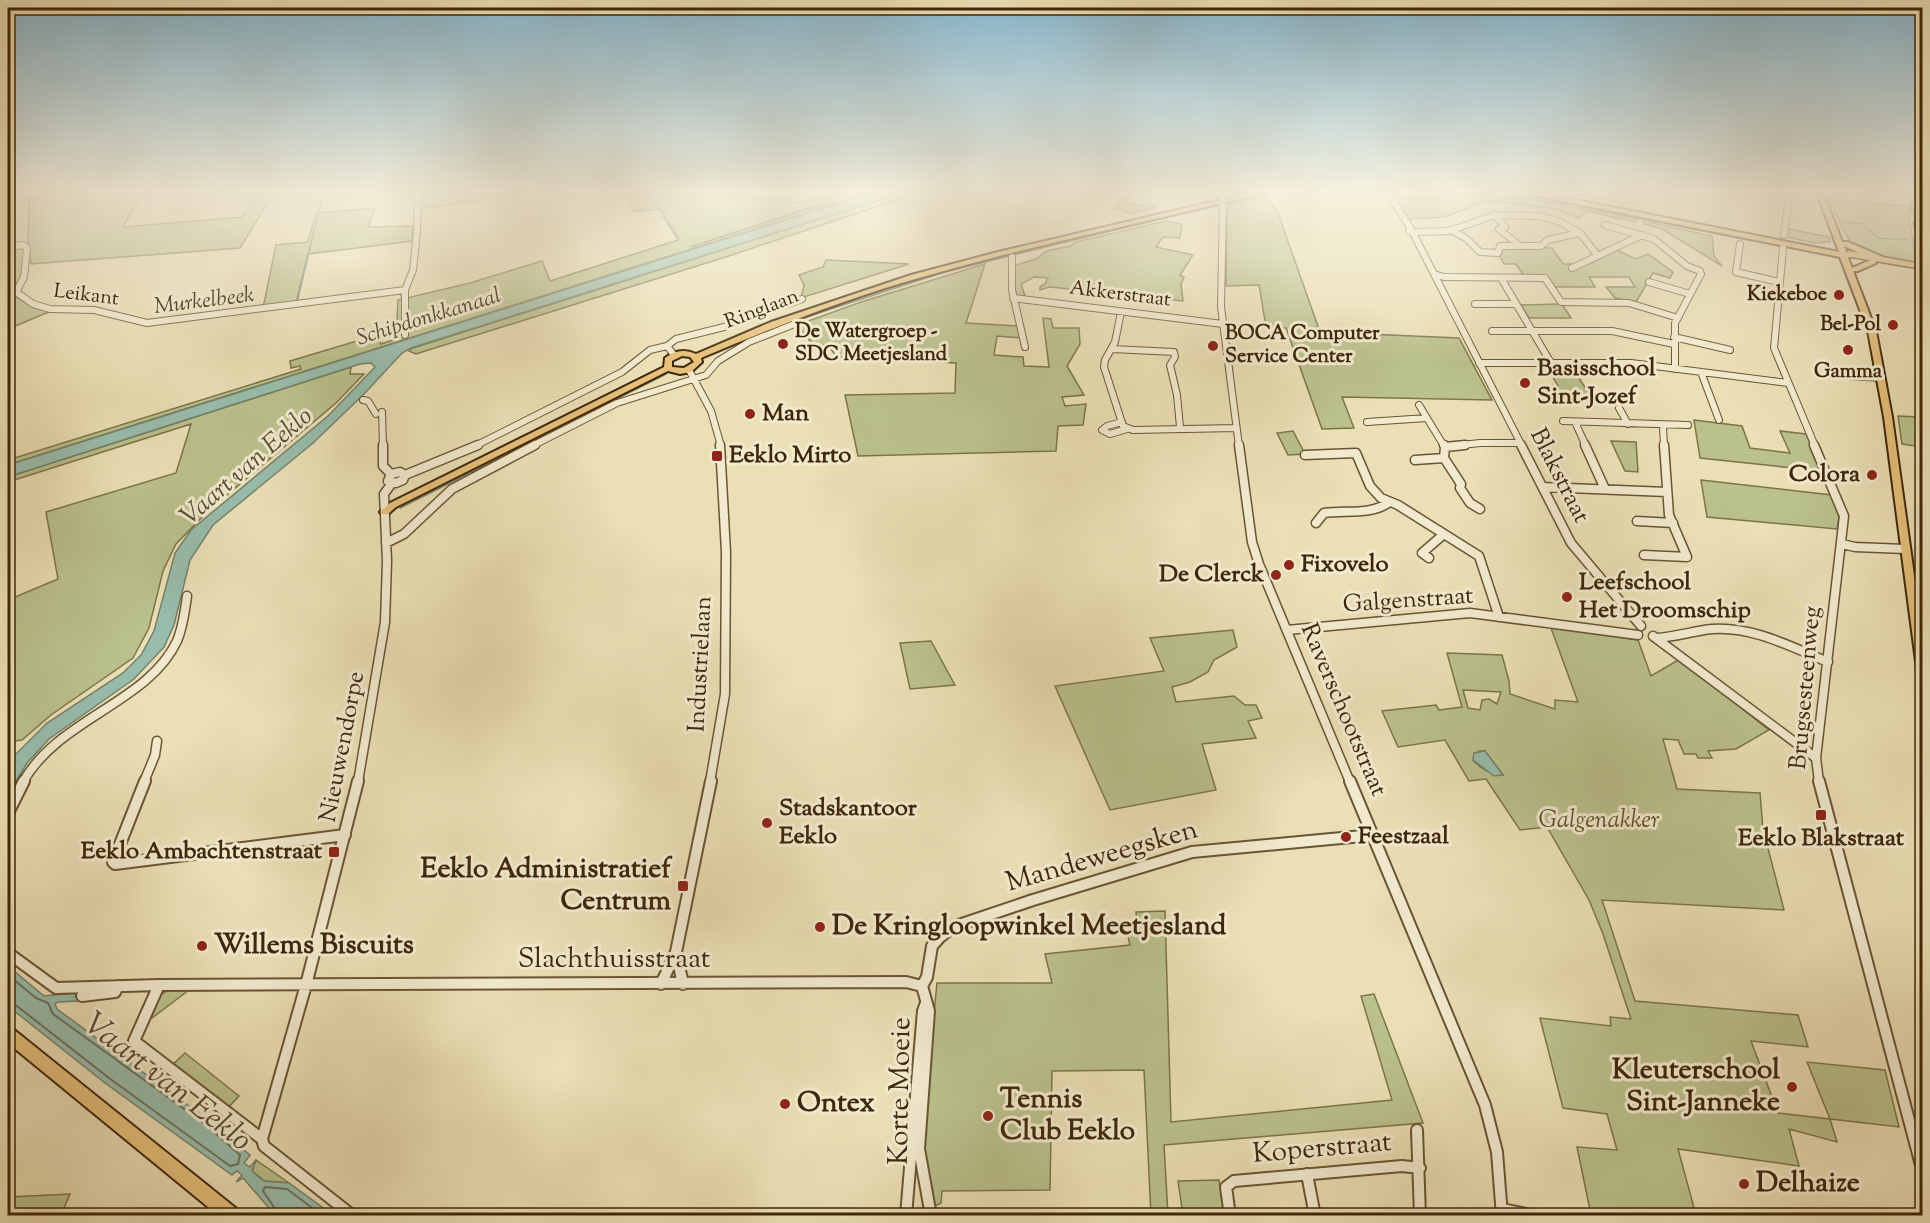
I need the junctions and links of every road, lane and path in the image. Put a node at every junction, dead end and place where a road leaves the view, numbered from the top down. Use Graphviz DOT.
graph roads {
  1 [pos="26,247"];
  2 [pos="415,247"];
  3 [pos="1030,247"];
  4 [pos="1223,247"];
  5 [pos="1422,247"];
  6 [pos="1473,247"];
  7 [pos="1500,247"];
  8 [pos="1591,247"];
  9 [pos="1617,247"];
  10 [pos="1664,247"];
  11 [pos="1740,247"];
  12 [pos="1803,247"];
  13 [pos="1814,247"];
  14 [pos="1841,247"];
  15 [pos="1845,247"];
  16 [pos="1852,247"];
  17 [pos="1783,248"];
  18 [pos="1598,256"];
  19 [pos="1846,256"];
  20 [pos="1012,257"];
  21 [pos="1873,261"];
  22 [pos="1892,262"];
  23 [pos="1572,268"];
  24 [pos="1923,268"];
  25 [pos="1855,269"];
  26 [pos="1438,277"];
  27 [pos="1501,278"];
  28 [pos="1649,282"];
  29 [pos="1779,282"];
  30 [pos="405,290"];
  31 [pos="16,292"];
  32 [pos="8,294"];
  33 [pos="1690,294"];
  34 [pos="1013,298"];
  35 [pos="1861,298"];
  36 [pos="802,299"];
  37 [pos="1475,304"];
  38 [pos="1516,304"];
  39 [pos="1121,312"];
  40 [pos="763,313"];
  41 [pos="1678,318"];
  42 [pos="797,323"];
  43 [pos="774,324"];
  44 [pos="1223,324"];
  45 [pos="1532,330"];
  46 [pos="1492,331"];
  47 [pos="405,335"];
  48 [pos="1674,340"];
  49 [pos="667,346"];
  50 [pos="1025,347"];
  51 [pos="1112,349"];
  52 [pos="1730,350"];
  53 [pos="674,355"];
  54 [pos="696,357"];
  55 [pos="1479,363"];
  56 [pos="1551,363"];
  57 [pos="668,368"];
  58 [pos="1675,369"];
  59 [pos="689,370"];
  60 [pos="1701,372"];
  61 [pos="1831,375"];
  62 [pos="1882,378"];
  63 [pos="695,380"];
  64 [pos="1788,383"];
  65 [pos="363,400"];
  66 [pos="1419,405"];
  67 [pos="1619,408"];
  68 [pos="1427,418"];
  69 [pos="1719,420"];
  70 [pos="1563,421"];
  71 [pos="1367,422"];
  72 [pos="1575,422"];
  73 [pos="1628,424"];
  74 [pos="1688,425"];
  75 [pos="1663,426"];
  76 [pos="1180,428"];
  77 [pos="1236,428"];
  78 [pos="1520,443"];
  79 [pos="1445,447"];
  80 [pos="1305,455"];
  81 [pos="1444,458"];
  82 [pos="1415,460"];
  83 [pos="485,470"];
  84 [pos="391,474"];
  85 [pos="405,475"];
  86 [pos="392,483"];
  87 [pos="1543,487"];
  88 [pos="1605,489"];
  89 [pos="1657,492"];
  90 [pos="1666,492"];
  91 [pos="1388,503"];
  92 [pos="1480,509"];
  93 [pos="385,512"];
  94 [pos="1671,519"];
  95 [pos="1637,522"];
  96 [pos="1316,523"];
  97 [pos="1444,534"];
  98 [pos="386,543"];
  99 [pos="1842,544"];
  100 [pos="1905,549"];
  101 [pos="1644,555"];
  102 [pos="1429,558"];
  103 [pos="187,596"];
  104 [pos="1499,617"];
  105 [pos="1287,630"];
  106 [pos="1639,631"];
  107 [pos="1654,637"];
  108 [pos="1828,662"];
  109 [pos="1923,669"];
  110 [pos="157,741"];
  111 [pos="1816,758"];
  112 [pos="8,813"];
  113 [pos="345,835"];
  114 [pos="1372,835"];
  115 [pos="676,952"];
  116 [pos="8,953"];
  117 [pos="661,984"];
  118 [pos="683,984"];
  119 [pos="159,985"];
  120 [pos="306,985"];
  121 [pos="118,986"];
  122 [pos="922,986"];
  123 [pos="82,996"];
  124 [pos="926,1003"];
  125 [pos="8,1034"];
  126 [pos="1417,1130"];
  127 [pos="262,1138"];
  128 [pos="1420,1168"];
  129 [pos="1923,1169"];
  130 [pos="1307,1174"];
  131 [pos="1227,1184"];
  132 [pos="1502,1212"];
  133 [pos="232,1215"];
  134 [pos="353,1215"];
  135 [pos="906,1215"];
  136 [pos="930,1215"];
  137 [pos="1230,1215"];
  138 [pos="1315,1215"];
  139 [pos="1420,1215"];
  140 [pos="1536,1215"];
  1 -- 31 [label="street"];
  2 -- 30 [label="street"];
  3 -- 43 [label="main road, Ringlaan"];
  4 -- 44 [label="street, Raverschootstraat"];
  5 -- 26 [label="street, Blakstraat"];
  6 -- 7 [label="street"];
  8 -- 18 [label="street"];
  9 -- 18 [label="street"];
  10 -- 33 [label="street"];
  11 -- 29 [label="street"];
  12 -- 19 [label="main road"];
  13 -- 19 [label="main road"];
  14 -- 19 [label="main road"];
  15 -- 19 [label="main road"];
  16 -- 22 [label="main road"];
  17 -- 29 [label="street, Brugsesteenweg"];
  18 -- 23 [label="street"];
  19 -- 21 [label="highway"];
  19 -- 22 [label="highway"];
  19 -- 25 [label="main road"];
  19 -- 35 [label="main road"];
  20 -- 34 [label="street"];
  21 -- 24 [label="highway"];
  21 -- 25 [label="main road"];
  22 -- 24 [label="highway"];
  25 -- 35 [label="main road"];
  26 -- 27 [label="street"];
  26 -- 55 [label="street, Blakstraat"];
  27 -- 38 [label="street"];
  27 -- 41 [label="street"];
  28 -- 33 [label="street"];
  29 -- 64 [label="street, Brugsesteenweg"];
  30 -- 31 [label="street, Leikant"];
  30 -- 47 [label="street"];
  31 -- 32 [label="street"];
  33 -- 41 [label="street"];
  34 -- 39 [label="street, Akkerstraat"];
  34 -- 50 [label="street"];
  35 -- 62 [label="main road"];
  36 -- 40 [label="street"];
  37 -- 38 [label="street"];
  38 -- 45 [label="street"];
  39 -- 44 [label="street, Akkerstraat"];
  39 -- 51 [label="street"];
  40 -- 43 [label="street"];
  40 -- 49 [label="street"];
  41 -- 48 [label="street"];
  42 -- 63 [label="street"];
  43 -- 54 [label="main road, Ringlaan"];
  44 -- 77 [label="street, Raverschootstraat"];
  45 -- 46 [label="street"];
  45 -- 48 [label="street"];
  45 -- 56 [label="street"];
  48 -- 52 [label="street"];
  48 -- 58 [label="street"];
  49 -- 53 [label="street"];
  49 -- 85 [label="street"];
  51 -- 76 [label="street"];
  51 -- 76 [label="street"];
  53 -- 54 [label="main road, Ringlaan"];
  53 -- 57 [label="main road"];
  54 -- 59 [label="main road"];
  55 -- 56 [label="street"];
  55 -- 78 [label="street, Blakstraat"];
  56 -- 58 [label="street"];
  57 -- 59 [label="main road"];
  57 -- 93 [label="main road"];
  58 -- 60 [label="street"];
  59 -- 63 [label="street, Industrielaan"];
  60 -- 64 [label="street"];
  60 -- 69 [label="street"];
  61 -- 62 [label="street"];
  62 -- 100 [label="main road"];
  63 -- 83 [label="street"];
  63 -- 115 [label="street, Industrielaan"];
  64 -- 99 [label="street, Brugsesteenweg"];
  65 -- 84 [label="street"];
  66 -- 68 [label="street"];
  67 -- 73 [label="street"];
  68 -- 71 [label="street"];
  68 -- 79 [label="street"];
  70 -- 72 [label="street"];
  72 -- 73 [label="street"];
  72 -- 88 [label="street"];
  73 -- 75 [label="street"];
  74 -- 75 [label="street"];
  75 -- 90 [label="street"];
  76 -- 77 [label="street"];
  77 -- 105 [label="street, Raverschootstraat"];
  78 -- 79 [label="street"];
  78 -- 87 [label="street, Blakstraat"];
  79 -- 81 [label="street"];
  80 -- 91 [label="street"];
  81 -- 82 [label="street"];
  81 -- 92 [label="street"];
  83 -- 98 [label="street"];
  84 -- 85 [label="street"];
  84 -- 86 [label="street"];
  85 -- 86 [label="street"];
  86 -- 93 [label="street, Nieuwendorpe"];
  87 -- 88 [label="street"];
  87 -- 106 [label="street, Blakstraat"];
  88 -- 89 [label="street"];
  89 -- 90 [label="street"];
  89 -- 94 [label="street"];
  90 -- 94 [label="street"];
  91 -- 96 [label="street"];
  91 -- 97 [label="street"];
  93 -- 98 [label="street, Nieuwendorpe"];
  94 -- 95 [label="street"];
  94 -- 101 [label="street"];
  97 -- 102 [label="street"];
  97 -- 104 [label="street"];
  98 -- 113 [label="street, Nieuwendorpe"];
  99 -- 100 [label="street"];
  99 -- 108 [label="street, Brugsesteenweg"];
  100 -- 109 [label="main road"];
  103 -- 112 [label="street"];
  104 -- 105 [label="street, Galgenstraat"];
  104 -- 106 [label="street, Galgenstraat"];
  105 -- 114 [label="street, Raverschootstraat"];
  106 -- 107 [label="street, Galgenstraat"];
  107 -- 108 [label="street, Galgenstraat"];
  107 -- 111 [label="street"];
  108 -- 111 [label="street, Brugsesteenweg"];
  110 -- 113 [label="street"];
  111 -- 129 [label="street, Brugsesteenweg"];
  113 -- 120 [label="street, Nieuwendorpe"];
  114 -- 122 [label="street, Mandeweegsken"];
  114 -- 132 [label="street, Raverschootstraat"];
  115 -- 117 [label="street, Industrielaan"];
  115 -- 118 [label="street, Industrielaan"];
  116 -- 121 [label="street, Slachthuisstraat"];
  117 -- 118 [label="street, Slachthuisstraat"];
  117 -- 120 [label="street, Slachthuisstraat"];
  118 -- 122 [label="street, Slachthuisstraat"];
  119 -- 120 [label="street, Slachthuisstraat"];
  119 -- 121 [label="street, Slachthuisstraat"];
  119 -- 127 [label="street"];
  120 -- 127 [label="street, Nieuwendorpe"];
  121 -- 123 [label="street"];
  122 -- 124 [label="street, Korte Moeie"];
  124 -- 135 [label="street, Korte Moeie"];
  124 -- 136 [label="street, Korte Moeie"];
  125 -- 133 [label="main road"];
  126 -- 128 [label="street"];
  127 -- 134 [label="street"];
  128 -- 130 [label="street, Koperstraat"];
  128 -- 139 [label="street"];
  130 -- 131 [label="street, Koperstraat"];
  130 -- 138 [label="street"];
  131 -- 137 [label="street"];
  132 -- 140 [label="street"];
}
